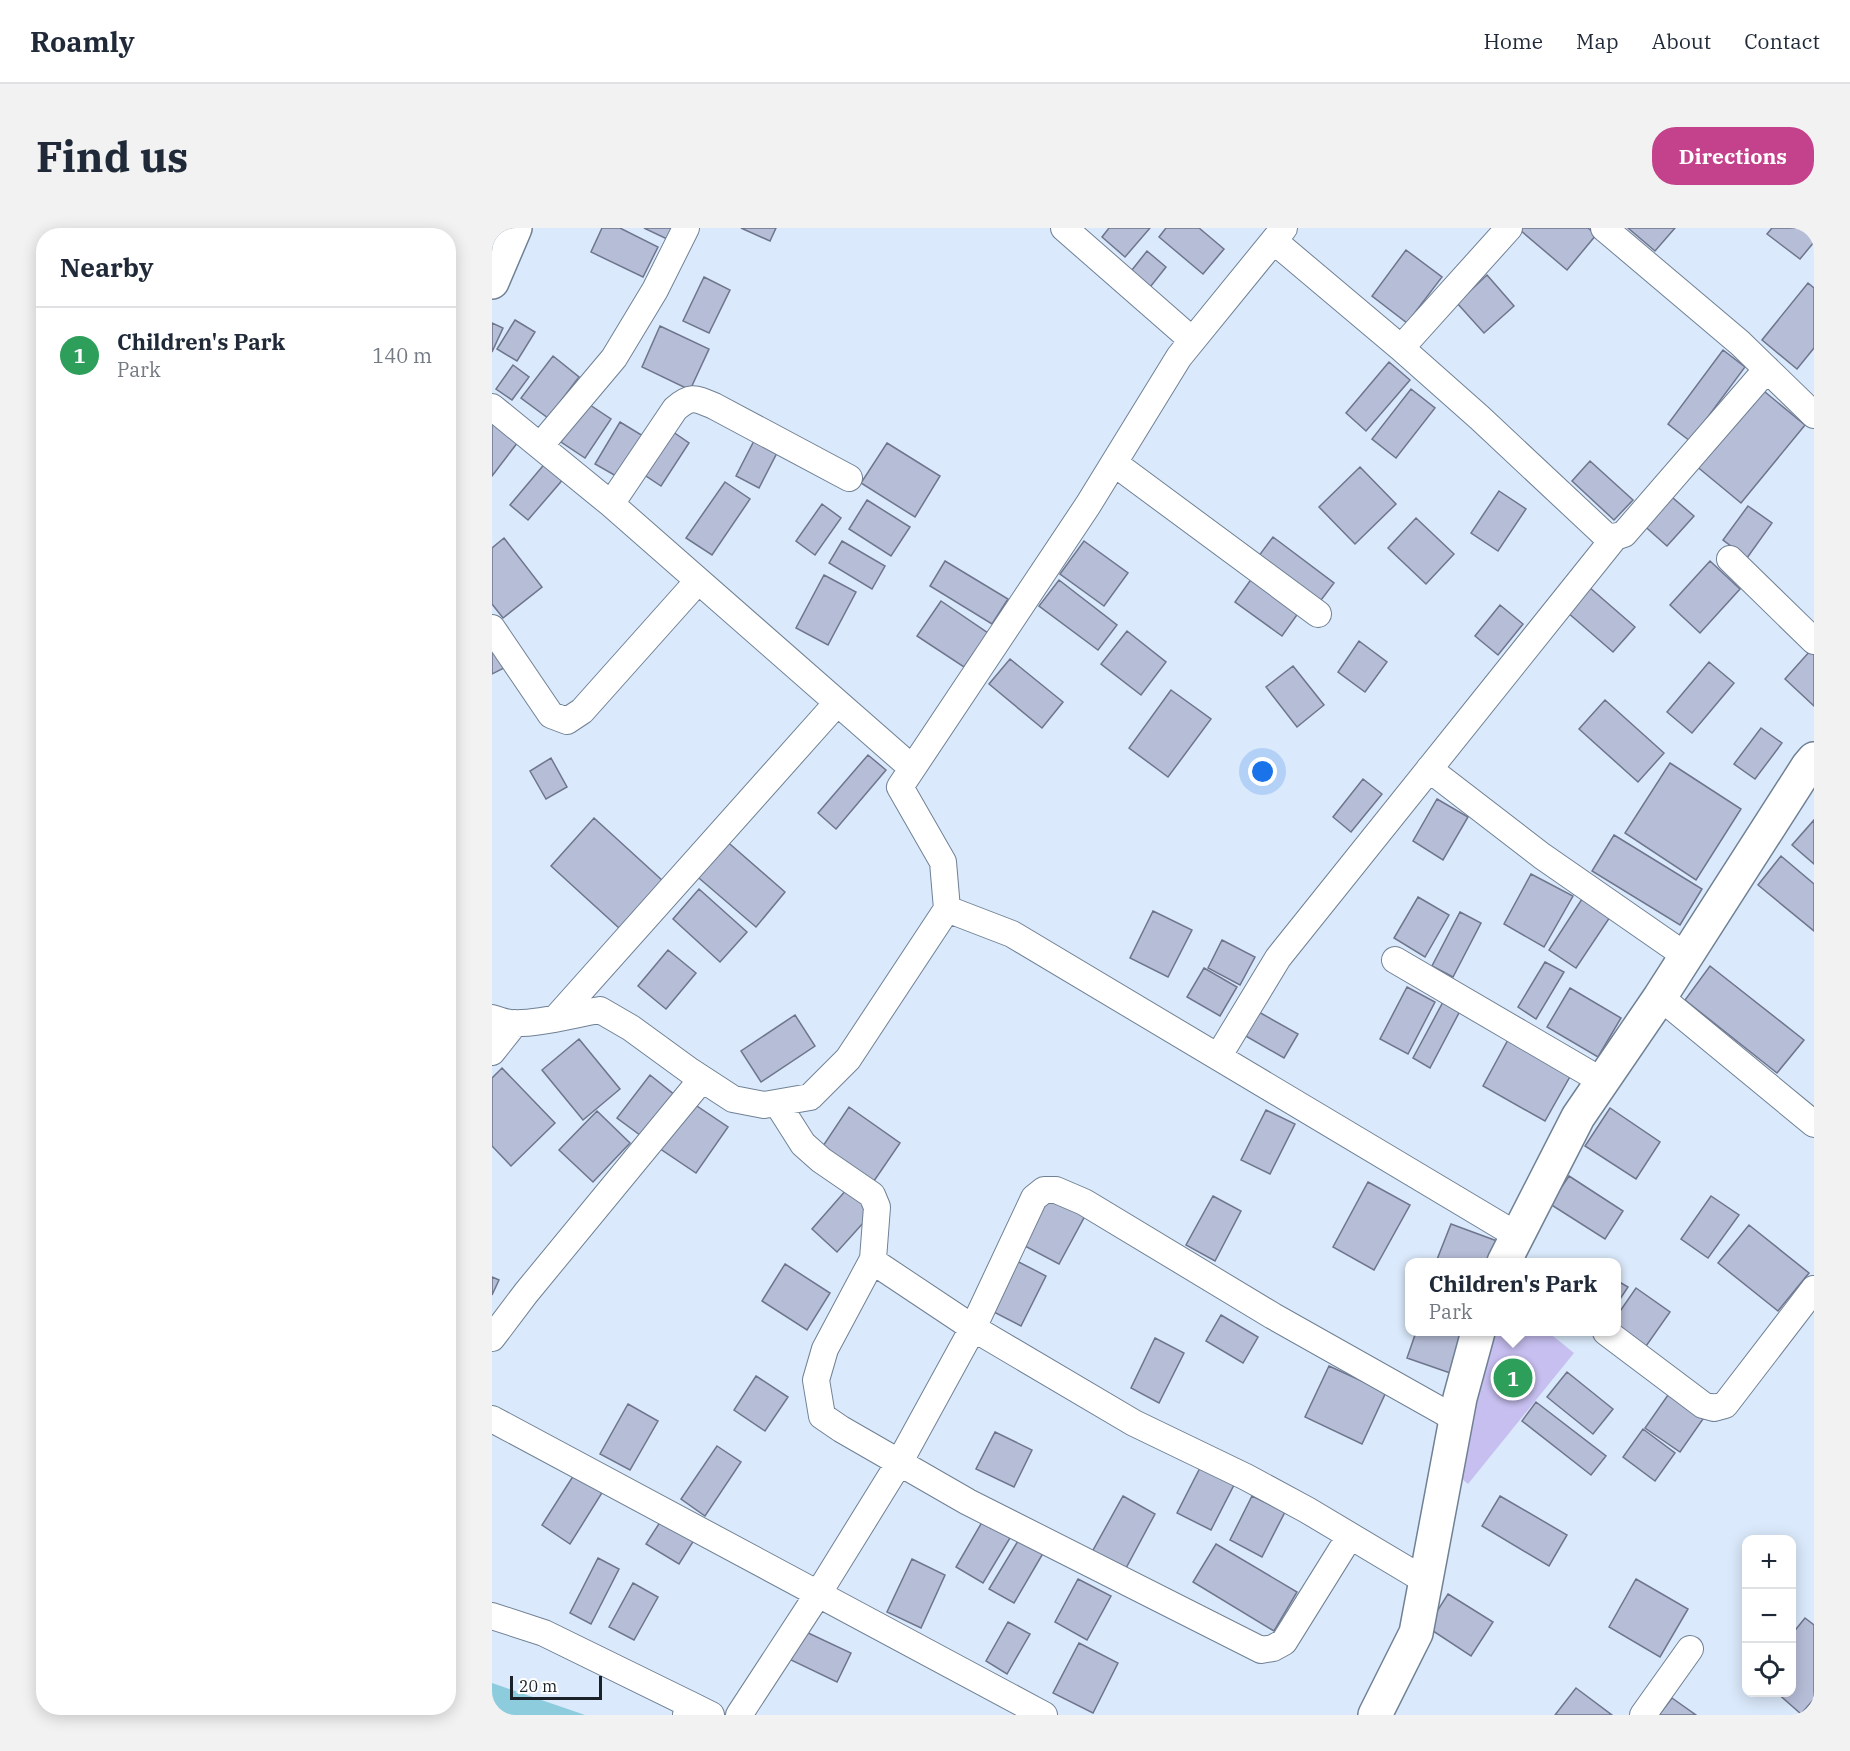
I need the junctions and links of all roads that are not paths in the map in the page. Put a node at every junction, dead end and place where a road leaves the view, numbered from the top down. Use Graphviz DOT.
graph roads {
  1 [pos="515,228"];
  2 [pos="686,228"];
  3 [pos="1064,228"];
  4 [pos="1509,228"];
  5 [pos="1604,228"];
  6 [pos="1279,234"];
  7 [pos="492,282"];
  8 [pos="1192,340"];
  9 [pos="1401,348"];
  10 [pos="1767,369"];
  11 [pos="492,407"];
  12 [pos="1814,415"];
  13 [pos="540,446"];
  14 [pos="1114,463"];
  15 [pos="849,478"];
  16 [pos="611,504"];
  17 [pos="1615,537"];
  18 [pos="1730,559"];
  19 [pos="698,581"];
  20 [pos="1318,614"];
  21 [pos="492,628"];
  22 [pos="1814,641"];
  23 [pos="837,703"];
  24 [pos="1814,759"];
  25 [pos="912,768"];
  26 [pos="1429,769"];
  27 [pos="947,909"];
  28 [pos="1686,956"];
  29 [pos="1395,960"];
  30 [pos="1660,997"];
  31 [pos="557,1017"];
  32 [pos="503,1020"];
  33 [pos="492,1052"];
  34 [pos="1218,1057"];
  35 [pos="702,1079"];
  36 [pos="1602,1081"];
  37 [pos="777,1103"];
  38 [pos="1814,1124"];
  39 [pos="1511,1254"];
  40 [pos="873,1259"];
  41 [pos="1814,1289"];
  42 [pos="973,1328"];
  43 [pos="1477,1336"];
  44 [pos="1611,1336"];
  45 [pos="492,1338"];
  46 [pos="492,1419"];
  47 [pos="1456,1419"];
  48 [pos="899,1463"];
  49 [pos="1350,1536"];
  50 [pos="1426,1581"];
  51 [pos="818,1594"];
  52 [pos="492,1616"];
  53 [pos="1690,1649"];
  54 [pos="695,1711"];
  55 [pos="739,1715"];
  56 [pos="1044,1715"];
  57 [pos="1376,1715"];
  58 [pos="1643,1715"];
  1 -- 7 [label="street"];
  2 -- 13 [label="street"];
  3 -- 8 [label="street"];
  4 -- 9 [label="street"];
  5 -- 10 [label="street"];
  6 -- 8 [label="street"];
  6 -- 9 [label="street"];
  8 -- 14 [label="street"];
  9 -- 17 [label="street"];
  10 -- 12 [label="street"];
  10 -- 17 [label="street"];
  11 -- 13 [label="street"];
  13 -- 16 [label="street"];
  14 -- 20 [label="street"];
  14 -- 25 [label="street"];
  15 -- 16 [label="street"];
  16 -- 19 [label="street"];
  17 -- 26 [label="street"];
  18 -- 22 [label="street"];
  19 -- 21 [label="street"];
  19 -- 23 [label="street"];
  23 -- 25 [label="street"];
  23 -- 31 [label="street"];
  24 -- 28 [label="street"];
  25 -- 27 [label="street"];
  26 -- 28 [label="street"];
  26 -- 34 [label="street"];
  27 -- 34 [label="street"];
  27 -- 37 [label="street"];
  28 -- 30 [label="street"];
  29 -- 36 [label="street"];
  30 -- 36 [label="street"];
  30 -- 38 [label="street"];
  31 -- 32 [label="street"];
  31 -- 35 [label="street"];
  32 -- 33 [label="street"];
  34 -- 39 [label="street"];
  35 -- 37 [label="street"];
  35 -- 45 [label="street"];
  36 -- 39 [label="street"];
  37 -- 40 [label="street"];
  40 -- 42 [label="street"];
  40 -- 48 [label="street"];
  41 -- 44 [label="street"];
  42 -- 47 [label="street"];
  42 -- 48 [label="street"];
  42 -- 49 [label="street"];
  43 -- 47 [label="street"];
  46 -- 51 [label="street"];
  47 -- 50 [label="street"];
  48 -- 49 [label="street"];
  48 -- 51 [label="street"];
  49 -- 50 [label="street"];
  50 -- 57 [label="street"];
  51 -- 55 [label="street"];
  51 -- 56 [label="street"];
  52 -- 54 [label="street"];
  53 -- 58 [label="street"];
}
